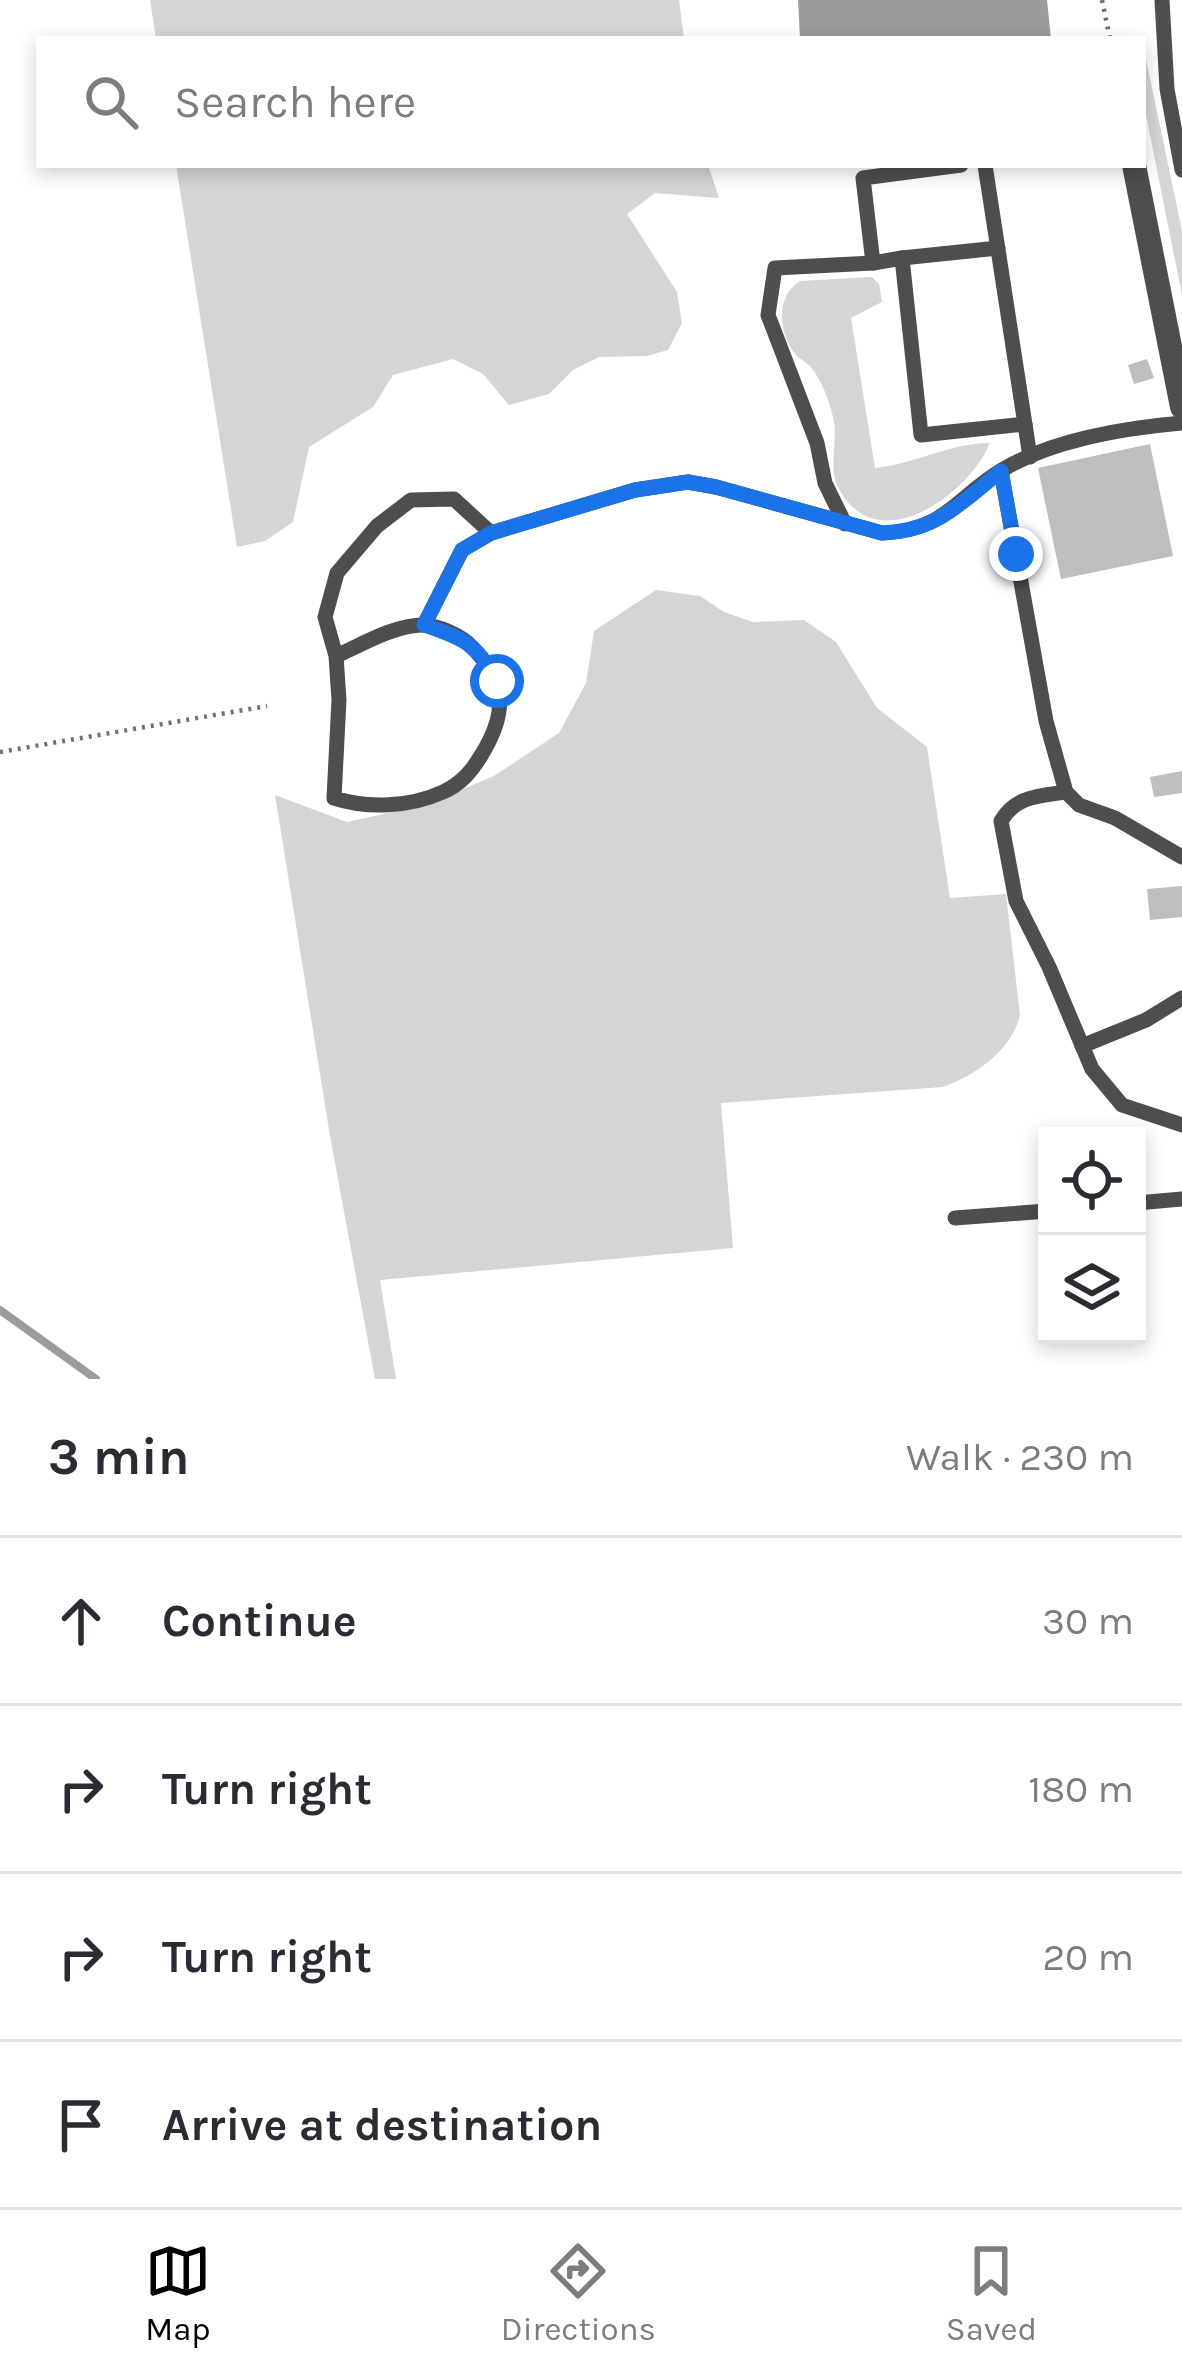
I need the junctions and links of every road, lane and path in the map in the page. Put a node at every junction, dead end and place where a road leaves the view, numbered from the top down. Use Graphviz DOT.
graph roads {
  1 [pos="1102,0"];
  2 [pos="1162,0"];
  3 [pos="1109,36"];
  4 [pos="938,168"];
  5 [pos="985,168"];
  6 [pos="1135,168"];
  7 [pos="1182,170"];
  8 [pos="998,248"];
  9 [pos="902,258"];
  10 [pos="873,263"];
  11 [pos="1182,407"];
  12 [pos="1182,423"];
  13 [pos="1025,424"];
  14 [pos="1030,457"];
  15 [pos="1001,471"];
  16 [pos="845,524"];
  17 [pos="491,533"];
  18 [pos="424,625"];
  19 [pos="336,656"];
  20 [pos="267,706"];
  21 [pos="0,752"];
  22 [pos="1066,792"];
  23 [pos="1182,857"];
  24 [pos="1182,998"];
  25 [pos="1082,1046"];
  26 [pos="1182,1125"];
  27 [pos="1182,1199"];
  28 [pos="1146,1202"];
  29 [pos="1038,1211"];
  30 [pos="955,1219"];
  1 -- 3 [label="path"];
  2 -- 7 [label="lane"];
  4 -- 10 [label="lane"];
  5 -- 8 [label="lane"];
  6 -- 11 [label="street"];
  8 -- 9 [label="lane"];
  8 -- 13 [label="lane"];
  9 -- 10 [label="lane"];
  9 -- 13 [label="lane"];
  10 -- 16 [label="lane"];
  12 -- 14 [label="lane"];
  13 -- 14 [label="lane"];
  14 -- 15 [label="lane"];
  15 -- 16 [label="lane"];
  15 -- 22 [label="lane"];
  16 -- 17 [label="lane"];
  17 -- 18 [label="lane"];
  17 -- 19 [label="lane"];
  18 -- 19 [label="lane"];
  18 -- 19 [label="lane"];
  20 -- 21 [label="path"];
  22 -- 23 [label="lane"];
  22 -- 25 [label="lane"];
  24 -- 25 [label="lane"];
  25 -- 26 [label="lane"];
  27 -- 28 [label="lane"];
  29 -- 30 [label="lane"];
}
